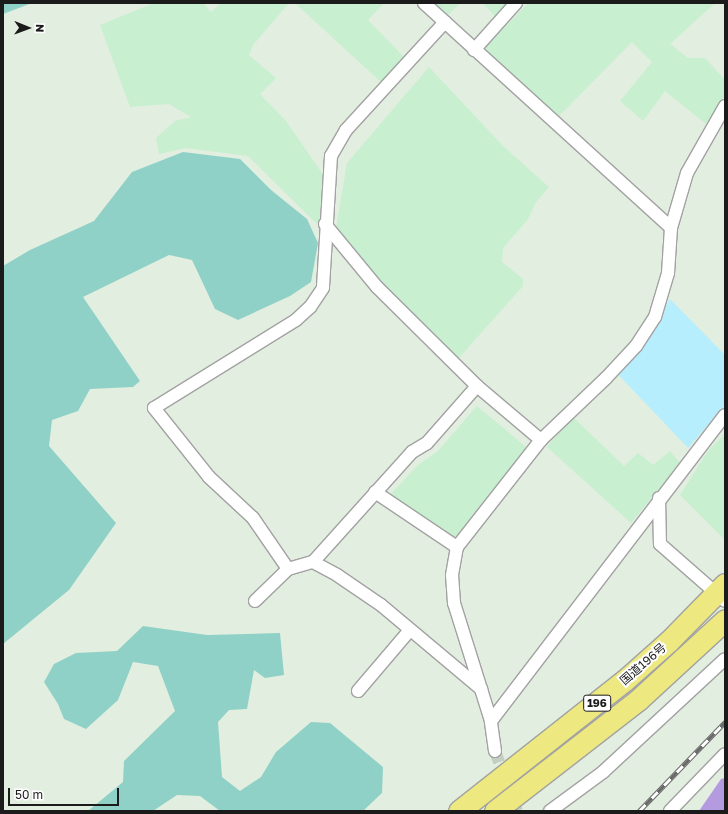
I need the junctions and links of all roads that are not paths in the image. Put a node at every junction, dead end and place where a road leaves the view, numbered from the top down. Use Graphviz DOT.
graph roads {
  1 [pos="424,3"];
  2 [pos="516,3"];
  3 [pos="445,22"];
  4 [pos="474,50"];
  5 [pos="725,106"];
  6 [pos="325,224"];
  7 [pos="671,228"];
  8 [pos="477,386"];
  9 [pos="725,415"];
  10 [pos="541,440"];
  11 [pos="375,492"];
  12 [pos="659,498"];
  13 [pos="457,547"];
  14 [pos="313,562"];
  15 [pos="288,569"];
  16 [pos="722,593"];
  17 [pos="255,601"];
  18 [pos="725,620"];
  19 [pos="410,630"];
  20 [pos="725,659"];
  21 [pos="481,689"];
  22 [pos="358,691"];
  23 [pos="491,721"];
  24 [pos="495,751"];
  25 [pos="725,754"];
  26 [pos="459,811"];
  27 [pos="495,811"];
  28 [pos="550,811"];
  29 [pos="670,811"];
  1 -- 3 [label="street"];
  2 -- 4 [label="street"];
  3 -- 4 [label="street"];
  3 -- 6 [label="street"];
  4 -- 7 [label="street"];
  5 -- 7 [label="street"];
  6 -- 8 [label="street"];
  6 -- 15 [label="street"];
  7 -- 10 [label="street"];
  8 -- 10 [label="street"];
  8 -- 11 [label="street"];
  9 -- 12 [label="street"];
  10 -- 13 [label="street"];
  11 -- 13 [label="street"];
  11 -- 14 [label="street"];
  12 -- 16 [label="street"];
  12 -- 23 [label="street"];
  13 -- 21 [label="street"];
  14 -- 15 [label="street"];
  14 -- 19 [label="street"];
  15 -- 17 [label="street"];
  16 -- 26 [label="highway, 国道196号 / 196"];
  18 -- 27 [label="highway, 国道196号 / 196"];
  19 -- 21 [label="street"];
  19 -- 22 [label="street"];
  20 -- 28 [label="street"];
  21 -- 23 [label="street"];
  23 -- 24 [label="street"];
  25 -- 29 [label="street"];
}
